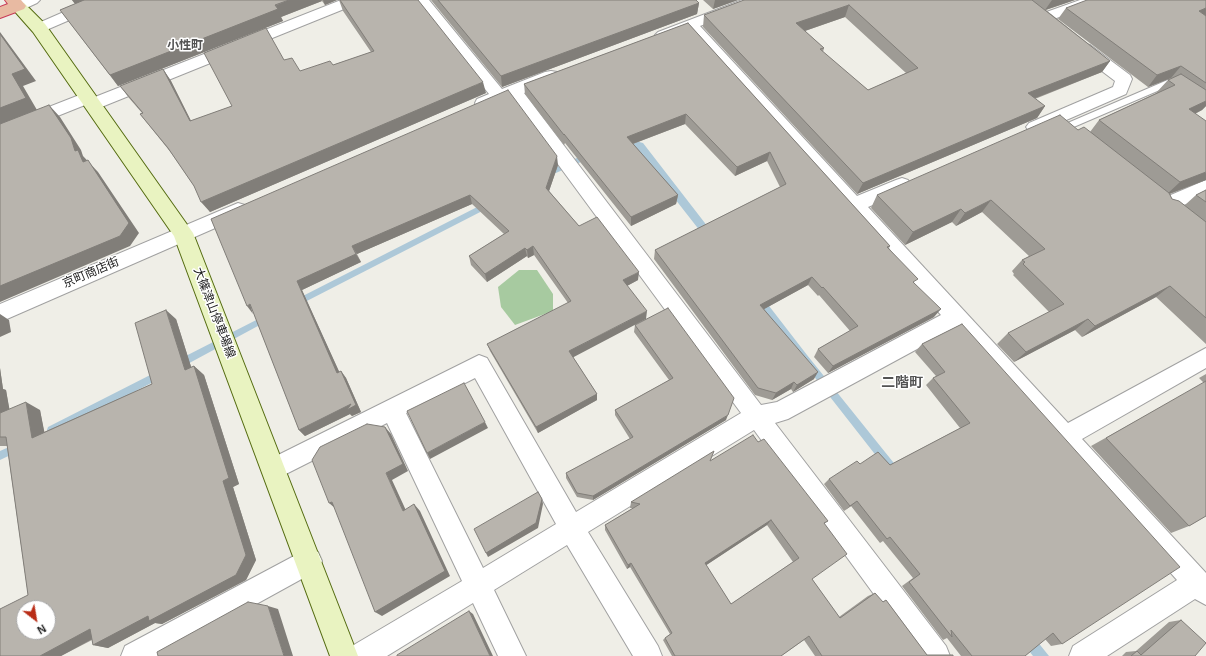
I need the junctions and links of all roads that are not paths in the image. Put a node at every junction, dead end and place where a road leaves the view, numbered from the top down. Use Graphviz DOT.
graph roads {
  1 [pos="104,0"];
  2 [pos="354,0"];
  3 [pos="421,0"];
  4 [pos="756,0"];
  5 [pos="1094,0"];
  6 [pos="11,3"];
  7 [pos="697,4"];
  8 [pos="711,17"];
  9 [pos="1044,18"];
  10 [pos="690,25"];
  11 [pos="39,28"];
  12 [pos="646,41"];
  13 [pos="1074,42"];
  14 [pos="564,71"];
  15 [pos="1182,91"];
  16 [pos="506,93"];
  17 [pos="91,101"];
  18 [pos="470,109"];
  19 [pos="1066,127"];
  20 [pos="0,132"];
  21 [pos="1019,134"];
  22 [pos="919,177"];
  23 [pos="1206,186"];
  24 [pos="255,203"];
  25 [pos="855,205"];
  26 [pos="1166,205"];
  27 [pos="183,233"];
  28 [pos="0,313"];
  29 [pos="958,318"];
  30 [pos="1206,357"];
  31 [pos="392,409"];
  32 [pos="757,416"];
  33 [pos="1065,437"];
  34 [pos="274,470"];
  35 [pos="572,529"];
  36 [pos="309,562"];
  37 [pos="478,586"];
  38 [pos="1202,587"];
  39 [pos="138,655"];
  40 [pos="344,656"];
  41 [pos="362,656"];
  42 [pos="512,656"];
  43 [pos="648,656"];
  44 [pos="936,656"];
  45 [pos="1083,656"];
  1 -- 11 [label="street"];
  2 -- 17 [label="street"];
  3 -- 16 [label="street"];
  4 -- 8 [label="street"];
  5 -- 9 [label="street"];
  6 -- 11 [label="main road, 大篠津山停車場線"];
  7 -- 8 [label="street"];
  8 -- 10 [label="street"];
  10 -- 12 [label="street"];
  10 -- 25 [label="street"];
  11 -- 17 [label="main road, 大篠津山停車場線"];
  13 -- 21 [label="street"];
  14 -- 16 [label="street"];
  15 -- 19 [label="lane"];
  16 -- 18 [label="street"];
  16 -- 32 [label="street"];
  17 -- 20 [label="street"];
  17 -- 27 [label="main road, 大篠津山停車場線"];
  22 -- 25 [label="street"];
  23 -- 26 [label="street"];
  24 -- 27 [label="street, 京町商店街"];
  25 -- 29 [label="street"];
  27 -- 28 [label="street, 京町商店街"];
  27 -- 34 [label="main road, 大篠津山停車場線"];
  29 -- 32 [label="street"];
  29 -- 33 [label="street"];
  30 -- 33 [label="street"];
  31 -- 34 [label="street"];
  31 -- 35 [label="street"];
  31 -- 37 [label="street"];
  32 -- 35 [label="street"];
  32 -- 44 [label="street"];
  33 -- 38 [label="street"];
  34 -- 36 [label="main road, 大篠津山停車場線"];
  35 -- 37 [label="street"];
  35 -- 43 [label="street"];
  36 -- 39 [label="street"];
  36 -- 40 [label="main road, 大篠津山停車場線"];
  37 -- 41 [label="street"];
  37 -- 42 [label="street"];
  38 -- 45 [label="street"];
}
